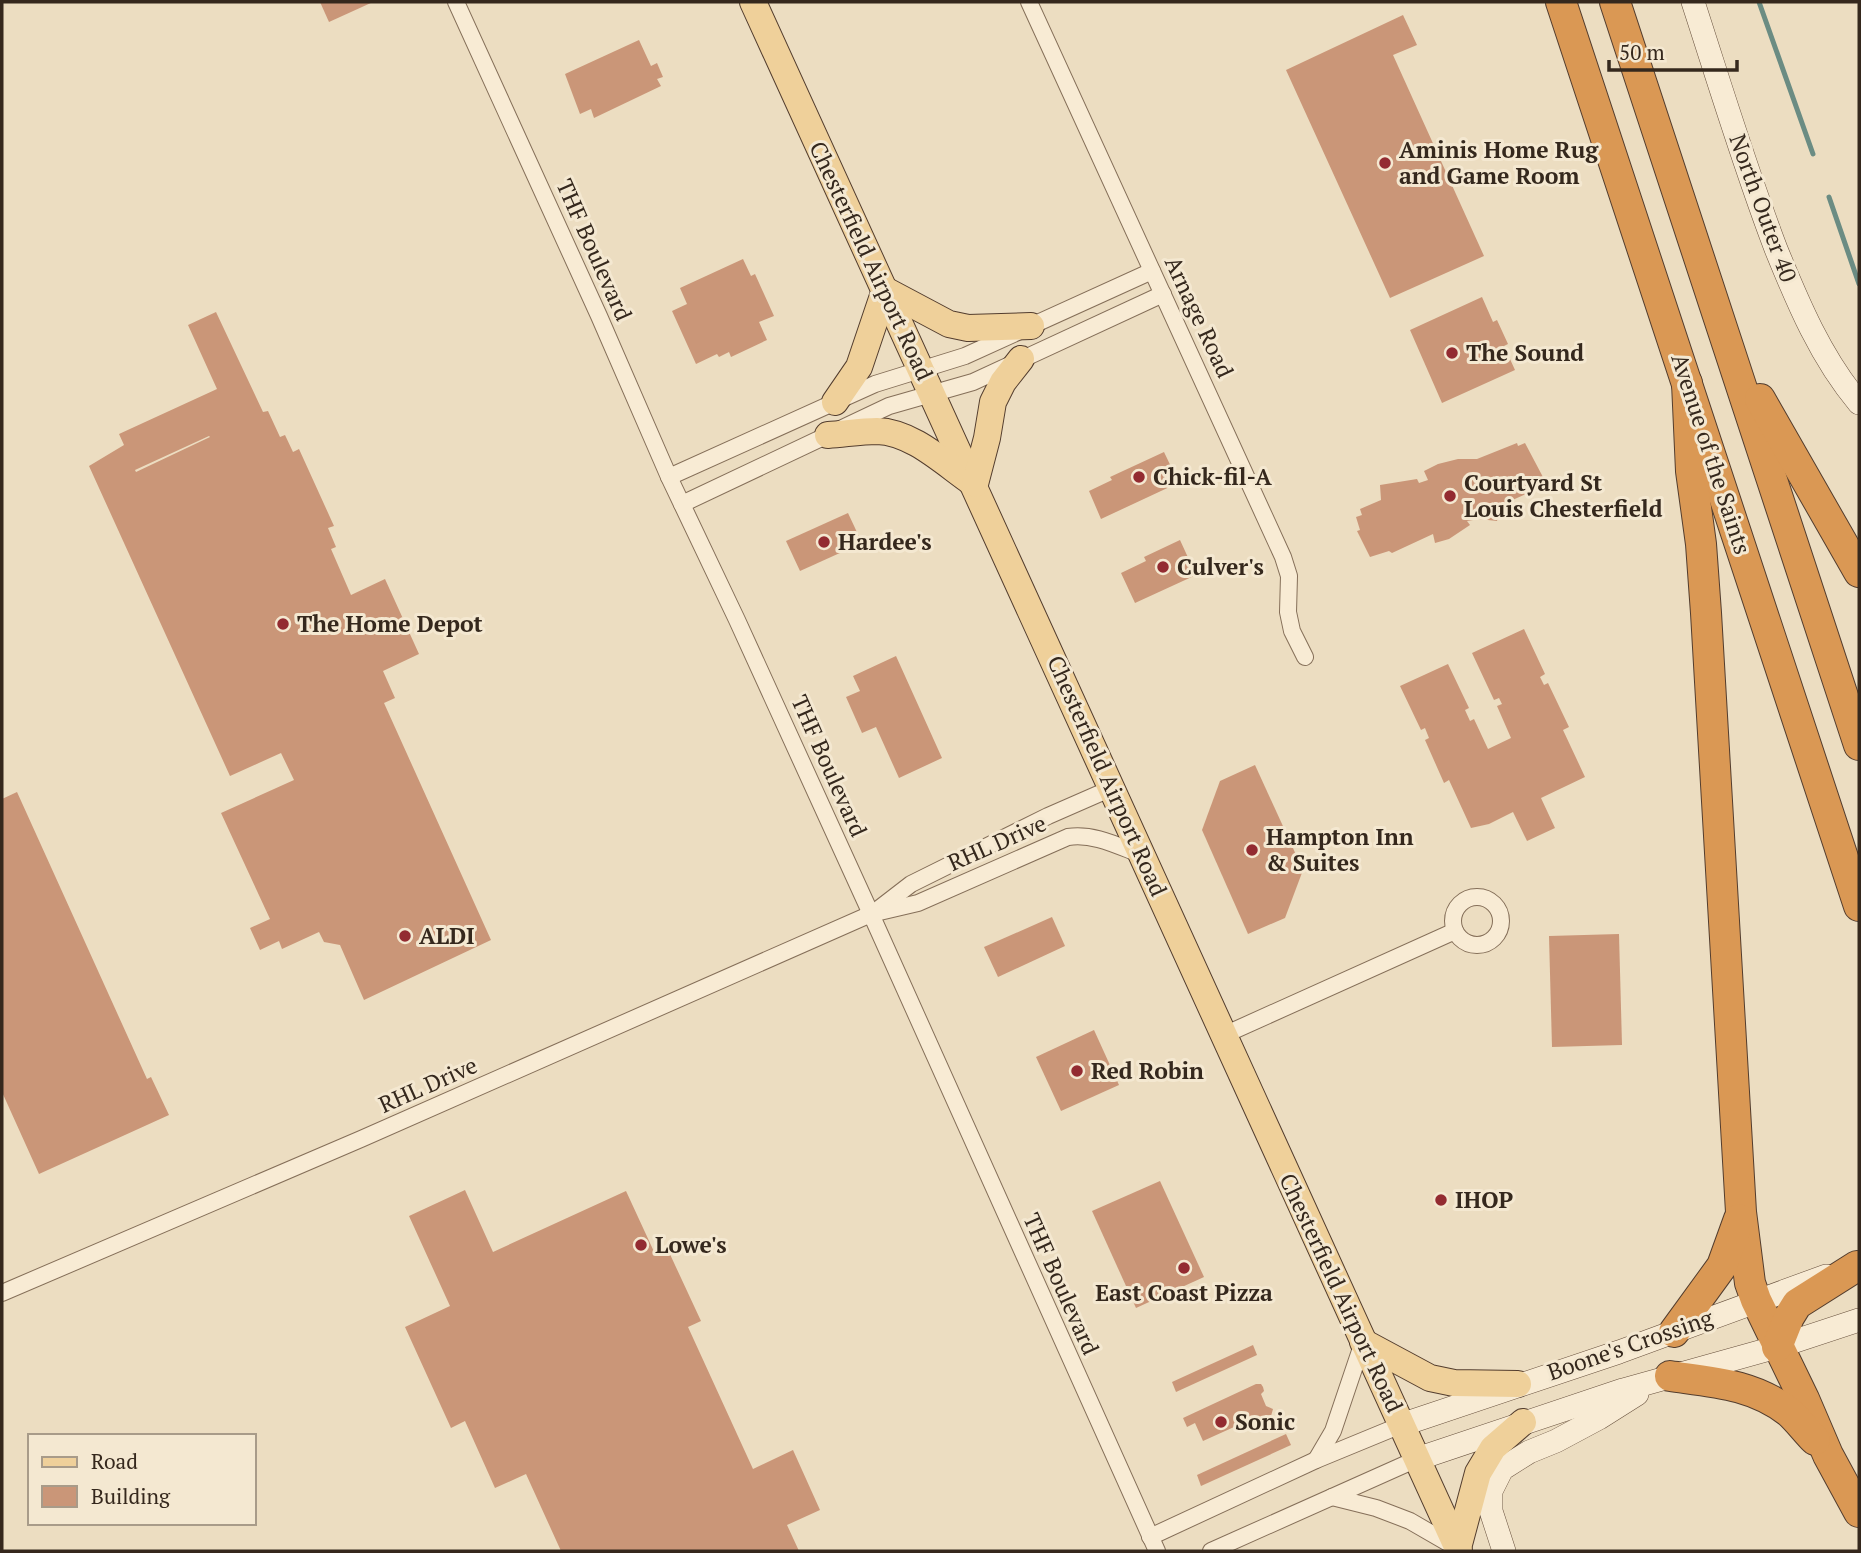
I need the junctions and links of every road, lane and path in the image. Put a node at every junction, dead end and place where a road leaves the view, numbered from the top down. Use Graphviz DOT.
graph roads {
  1 [pos="456,2"];
  2 [pos="754,2"];
  3 [pos="1029,2"];
  4 [pos="1562,2"];
  5 [pos="1615,2"];
  6 [pos="1693,2"];
  7 [pos="1152,271"];
  8 [pos="884,290"];
  9 [pos="1163,294"];
  10 [pos="1031,326"];
  11 [pos="1726,340"];
  12 [pos="1021,359"];
  13 [pos="920,369"];
  14 [pos="1687,383"];
  15 [pos="932,394"];
  16 [pos="835,402"];
  17 [pos="1859,403"];
  18 [pos="828,435"];
  19 [pos="669,477"];
  20 [pos="975,484"];
  21 [pos="682,504"];
  22 [pos="1859,572"];
  23 [pos="1306,657"];
  24 [pos="1859,745"];
  25 [pos="1112,788"];
  26 [pos="1142,855"];
  27 [pos="1859,906"];
  28 [pos="871,915"];
  29 [pos="1455,931"];
  30 [pos="1224,1035"];
  31 [pos="1741,1212"];
  32 [pos="1858,1266"];
  33 [pos="2,1293"];
  34 [pos="1756,1300"];
  35 [pos="1859,1320"];
  36 [pos="1674,1332"];
  37 [pos="1363,1342"];
  38 [pos="1777,1347"];
  39 [pos="1664,1378"];
  40 [pos="1518,1384"];
  41 [pos="1523,1422"];
  42 [pos="1401,1424"];
  43 [pos="1828,1455"];
  44 [pos="1417,1459"];
  45 [pos="1316,1460"];
  46 [pos="1332,1497"];
  47 [pos="1859,1512"];
  48 [pos="1153,1544"];
  49 [pos="1459,1550"];
  50 [pos="1211,1551"];
  51 [pos="1504,1551"];
  1 -- 19 [label="street, THF Boulevard"];
  2 -- 8 [label="main road, Chesterfield Airport Road"];
  3 -- 7 [label="street, Arnage Road"];
  4 -- 14 [label="highway, Avenue of the Saints"];
  5 -- 11 [label="highway"];
  6 -- 17 [label="street, North Outer 40"];
  7 -- 9 [label="street, Arnage Road"];
  7 -- 10 [label="street"];
  8 -- 10 [label="main road"];
  8 -- 13 [label="main road, Chesterfield Airport Road"];
  8 -- 16 [label="main road"];
  9 -- 12 [label="street"];
  9 -- 23 [label="street, Arnage Road"];
  10 -- 13 [label="street"];
  11 -- 22 [label="highway"];
  11 -- 24 [label="highway"];
  12 -- 15 [label="street"];
  12 -- 20 [label="main road"];
  13 -- 15 [label="main road, Chesterfield Airport Road"];
  13 -- 16 [label="street"];
  14 -- 27 [label="highway, Avenue of the Saints"];
  14 -- 31 [label="highway"];
  15 -- 18 [label="street"];
  15 -- 20 [label="main road, Chesterfield Airport Road"];
  16 -- 19 [label="street"];
  18 -- 20 [label="main road"];
  18 -- 21 [label="street"];
  19 -- 21 [label="street, THF Boulevard"];
  20 -- 25 [label="main road, Chesterfield Airport Road"];
  21 -- 28 [label="street, THF Boulevard"];
  25 -- 26 [label="main road, Chesterfield Airport Road"];
  25 -- 28 [label="street, RHL Drive"];
  26 -- 28 [label="street, RHL Drive"];
  26 -- 30 [label="main road, Chesterfield Airport Road"];
  28 -- 33 [label="street, RHL Drive"];
  28 -- 48 [label="street, THF Boulevard"];
  29 -- 30 [label="street"];
  30 -- 37 [label="main road, Chesterfield Airport Road"];
  31 -- 34 [label="highway"];
  31 -- 36 [label="highway"];
  32 -- 34 [label="street, Boone's Crossing"];
  32 -- 38 [label="highway"];
  34 -- 36 [label="street, Boone's Crossing"];
  34 -- 38 [label="highway"];
  35 -- 38 [label="street, Boone's Crossing"];
  36 -- 40 [label="street, Boone's Crossing"];
  37 -- 40 [label="main road"];
  37 -- 42 [label="main road, Chesterfield Airport Road"];
  37 -- 45 [label="street"];
  38 -- 39 [label="street, Boone's Crossing"];
  38 -- 43 [label="highway"];
  39 -- 41 [label="street, Boone's Crossing"];
  39 -- 43 [label="highway"];
  39 -- 51 [label="street"];
  40 -- 42 [label="street, Boone's Crossing"];
  41 -- 44 [label="street, Boone's Crossing"];
  41 -- 49 [label="main road"];
  42 -- 44 [label="main road, Chesterfield Airport Road"];
  42 -- 45 [label="street"];
  43 -- 47 [label="highway"];
  44 -- 46 [label="street"];
  44 -- 49 [label="main road, Chesterfield Airport Road"];
  45 -- 48 [label="street"];
  46 -- 49 [label="street"];
  46 -- 50 [label="street"];
}
